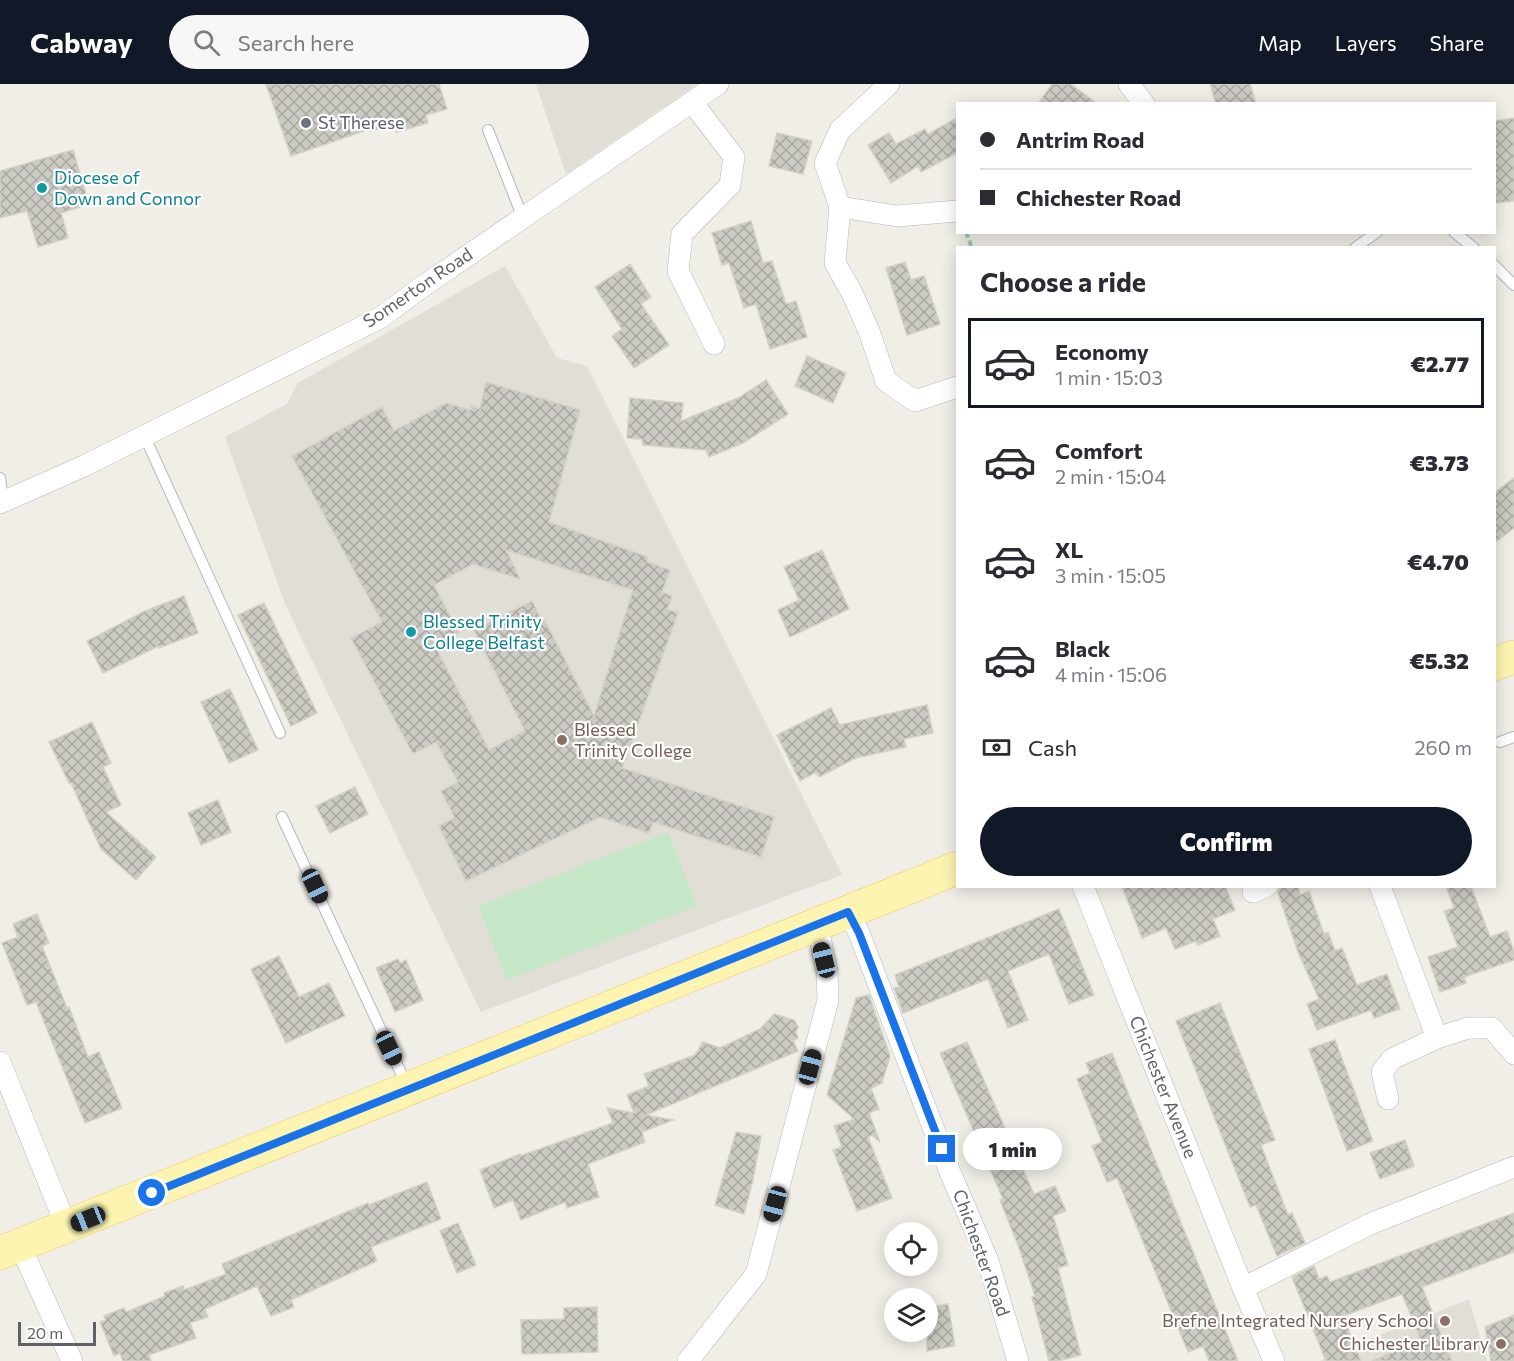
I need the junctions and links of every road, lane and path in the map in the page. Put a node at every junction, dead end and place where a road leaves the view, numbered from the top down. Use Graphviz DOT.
graph roads {
  1 [pos="718,84"];
  2 [pos="889,84"];
  3 [pos="1130,84"];
  4 [pos="692,102"];
  5 [pos="1143,102"];
  6 [pos="489,130"];
  7 [pos="840,207"];
  8 [pos="956,211"];
  9 [pos="523,218"];
  10 [pos="1374,234"];
  11 [pos="1456,234"];
  12 [pos="1358,246"];
  13 [pos="1472,246"];
  14 [pos="1496,267"];
  15 [pos="1514,285"];
  16 [pos="714,344"];
  17 [pos="956,387"];
  18 [pos="144,435"];
  19 [pos="0,478"];
  20 [pos="2,502"];
  21 [pos="1514,657"];
  22 [pos="1496,663"];
  23 [pos="280,733"];
  24 [pos="1514,737"];
  25 [pos="1500,742"];
  26 [pos="282,817"];
  27 [pos="956,868"];
  28 [pos="1084,888"];
  29 [pos="1381,888"];
  30 [pos="848,912"];
  31 [pos="817,924"];
  32 [pos="1437,1038"];
  33 [pos="1514,1054"];
  34 [pos="0,1062"];
  35 [pos="408,1088"];
  36 [pos="1388,1099"];
  37 [pos="1513,1160"];
  38 [pos="67,1228"];
  39 [pos="10,1249"];
  40 [pos="1243,1288"];
  41 [pos="72,1361"];
  42 [pos="688,1361"];
  43 [pos="1018,1361"];
  44 [pos="1274,1361"];
  1 -- 4 [label="street, Somerton Road"];
  2 -- 7 [label="street"];
  3 -- 5 [label="street"];
  4 -- 9 [label="street, Somerton Road"];
  4 -- 16 [label="street"];
  6 -- 9 [label="lane"];
  7 -- 8 [label="street"];
  7 -- 17 [label="street"];
  9 -- 18 [label="street, Somerton Road"];
  10 -- 12 [label="lane"];
  11 -- 13 [label="lane"];
  14 -- 15 [label="lane"];
  18 -- 20 [label="street, Somerton Road"];
  18 -- 23 [label="lane"];
  19 -- 20 [label="lane"];
  21 -- 22 [label="main road"];
  24 -- 25 [label="lane"];
  26 -- 35 [label="lane"];
  27 -- 30 [label="main road"];
  28 -- 40 [label="street, Chichester Avenue"];
  29 -- 32 [label="street"];
  30 -- 31 [label="main road"];
  30 -- 43 [label="street, Chichester Road"];
  31 -- 35 [label="main road"];
  31 -- 42 [label="street"];
  32 -- 33 [label="street"];
  32 -- 36 [label="street"];
  34 -- 38 [label="street"];
  35 -- 38 [label="main road"];
  37 -- 40 [label="street"];
  38 -- 39 [label="main road"];
  39 -- 41 [label="street"];
  40 -- 44 [label="street, Chichester Avenue"];
}
